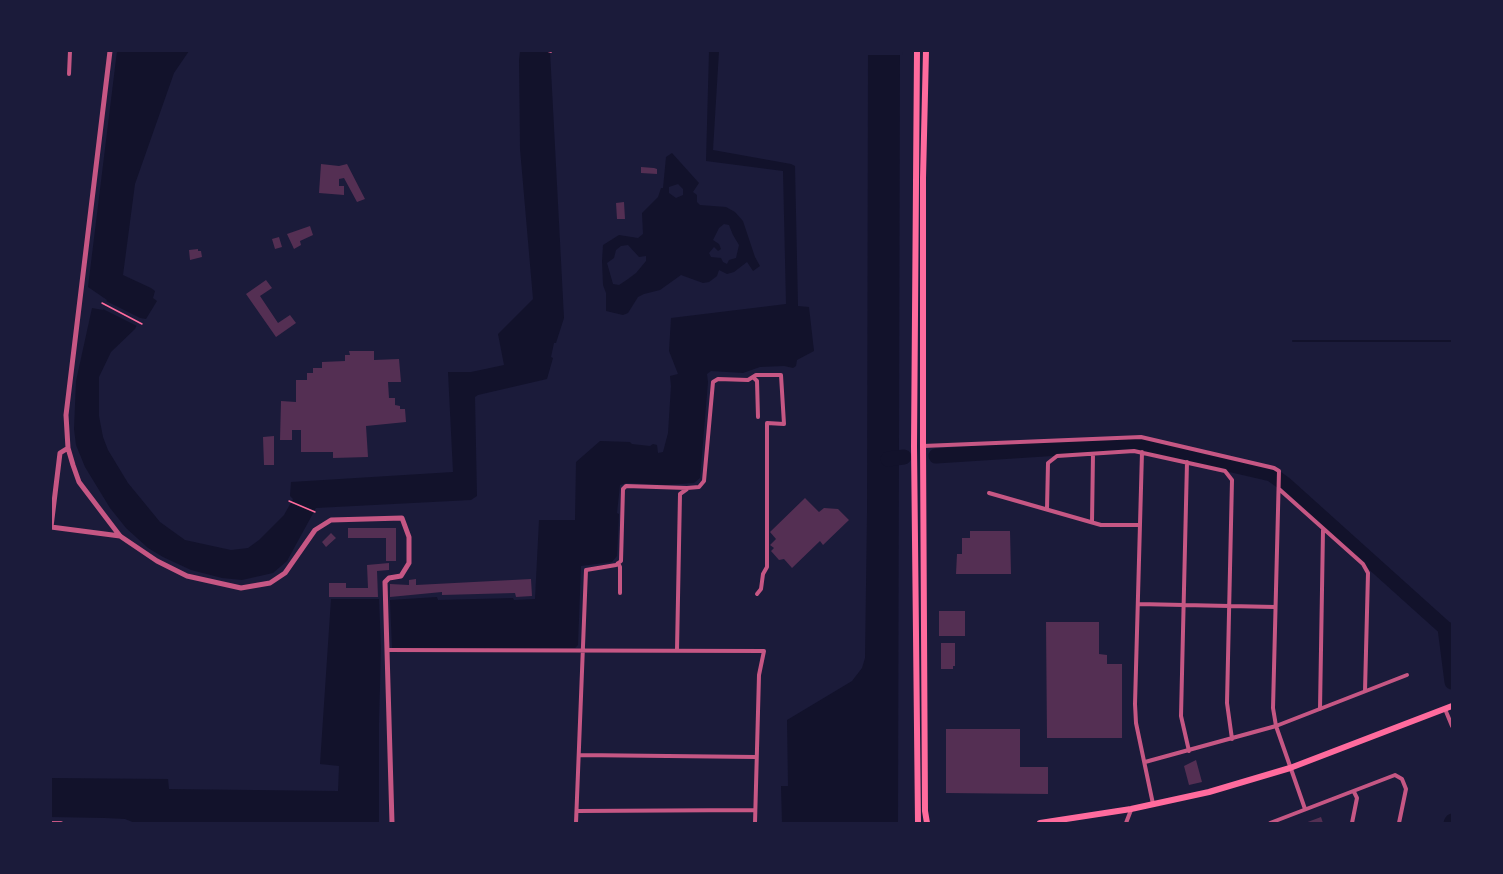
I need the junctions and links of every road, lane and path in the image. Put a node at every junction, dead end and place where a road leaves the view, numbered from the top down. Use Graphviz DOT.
graph roads {
  1 [pos="70,51"];
  2 [pos="110,51"];
  3 [pos="917,51"];
  4 [pos="926,51"];
  5 [pos="69,74"];
  6 [pos="102,303"];
  7 [pos="142,324"];
  8 [pos="753,377"];
  9 [pos="758,417"];
  10 [pos="923,446"];
  11 [pos="68,448"];
  12 [pos="1142,452"];
  13 [pos="1093,454"];
  14 [pos="1187,462"];
  15 [pos="1278,486"];
  16 [pos="687,488"];
  17 [pos="989,493"];
  18 [pos="289,501"];
  19 [pos="1047,509"];
  20 [pos="315,512"];
  21 [pos="1092,522"];
  22 [pos="1139,525"];
  23 [pos="51,527"];
  24 [pos="1323,529"];
  25 [pos="120,536"];
  26 [pos="618,563"];
  27 [pos="620,593"];
  28 [pos="757,594"];
  29 [pos="1138,604"];
  30 [pos="1183,605"];
  31 [pos="1229,606"];
  32 [pos="1275,607"];
  33 [pos="387,650"];
  34 [pos="581,650"];
  35 [pos="677,650"];
  36 [pos="1407,675"];
  37 [pos="1365,692"];
  38 [pos="1452,706"];
  39 [pos="1320,709"];
  40 [pos="1445,709"];
  41 [pos="1276,726"];
  42 [pos="1452,726"];
  43 [pos="1232,739"];
  44 [pos="1189,751"];
  45 [pos="579,755"];
  46 [pos="756,757"];
  47 [pos="1145,762"];
  48 [pos="1290,768"];
  49 [pos="1354,792"];
  50 [pos="1154,804"];
  51 [pos="1131,809"];
  52 [pos="1305,809"];
  53 [pos="754,810"];
  54 [pos="577,811"];
  55 [pos="51,823"];
  56 [pos="61,823"];
  57 [pos="392,823"];
  58 [pos="576,823"];
  59 [pos="754,823"];
  60 [pos="918,823"];
  61 [pos="927,823"];
  62 [pos="1040,823"];
  63 [pos="1126,823"];
  64 [pos="1270,823"];
  65 [pos="1352,823"];
  66 [pos="1398,823"];
  1 -- 5 [label="street"];
  2 -- 11 [label="street"];
  3 -- 60 [label="main road"];
  4 -- 10 [label="main road"];
  6 -- 7 [label="path"];
  8 -- 9 [label="street"];
  8 -- 16 [label="street"];
  8 -- 28 [label="street"];
  10 -- 15 [label="street"];
  10 -- 61 [label="main road"];
  11 -- 23 [label="street"];
  11 -- 25 [label="street"];
  12 -- 13 [label="street"];
  12 -- 14 [label="street"];
  12 -- 22 [label="street"];
  13 -- 19 [label="street"];
  13 -- 21 [label="street"];
  14 -- 30 [label="street"];
  14 -- 31 [label="street"];
  15 -- 24 [label="street"];
  15 -- 32 [label="street"];
  16 -- 26 [label="street"];
  16 -- 35 [label="street"];
  17 -- 19 [label="street"];
  18 -- 20 [label="path"];
  19 -- 21 [label="street"];
  21 -- 22 [label="street"];
  22 -- 29 [label="street"];
  23 -- 25 [label="street"];
  24 -- 37 [label="street"];
  24 -- 39 [label="street"];
  25 -- 33 [label="street"];
  26 -- 27 [label="street"];
  26 -- 34 [label="street"];
  29 -- 30 [label="street"];
  29 -- 47 [label="street"];
  30 -- 31 [label="street"];
  30 -- 44 [label="street"];
  31 -- 32 [label="street"];
  31 -- 43 [label="street"];
  32 -- 41 [label="street"];
  33 -- 34 [label="street"];
  33 -- 57 [label="street"];
  34 -- 35 [label="street"];
  34 -- 45 [label="street"];
  35 -- 46 [label="street"];
  36 -- 37 [label="street"];
  37 -- 39 [label="street"];
  38 -- 40 [label="main road"];
  39 -- 41 [label="street"];
  40 -- 42 [label="street"];
  40 -- 48 [label="main road"];
  41 -- 43 [label="street"];
  41 -- 48 [label="street"];
  43 -- 44 [label="street"];
  44 -- 47 [label="street"];
  45 -- 46 [label="street"];
  45 -- 54 [label="street"];
  46 -- 53 [label="street"];
  47 -- 50 [label="street"];
  48 -- 50 [label="main road"];
  48 -- 52 [label="street"];
  49 -- 52 [label="street"];
  49 -- 65 [label="street"];
  49 -- 66 [label="street"];
  50 -- 51 [label="main road"];
  51 -- 62 [label="main road"];
  51 -- 63 [label="street"];
  52 -- 64 [label="street"];
  53 -- 54 [label="street"];
  53 -- 59 [label="street"];
  54 -- 58 [label="street"];
  55 -- 56 [label="street"];
}
